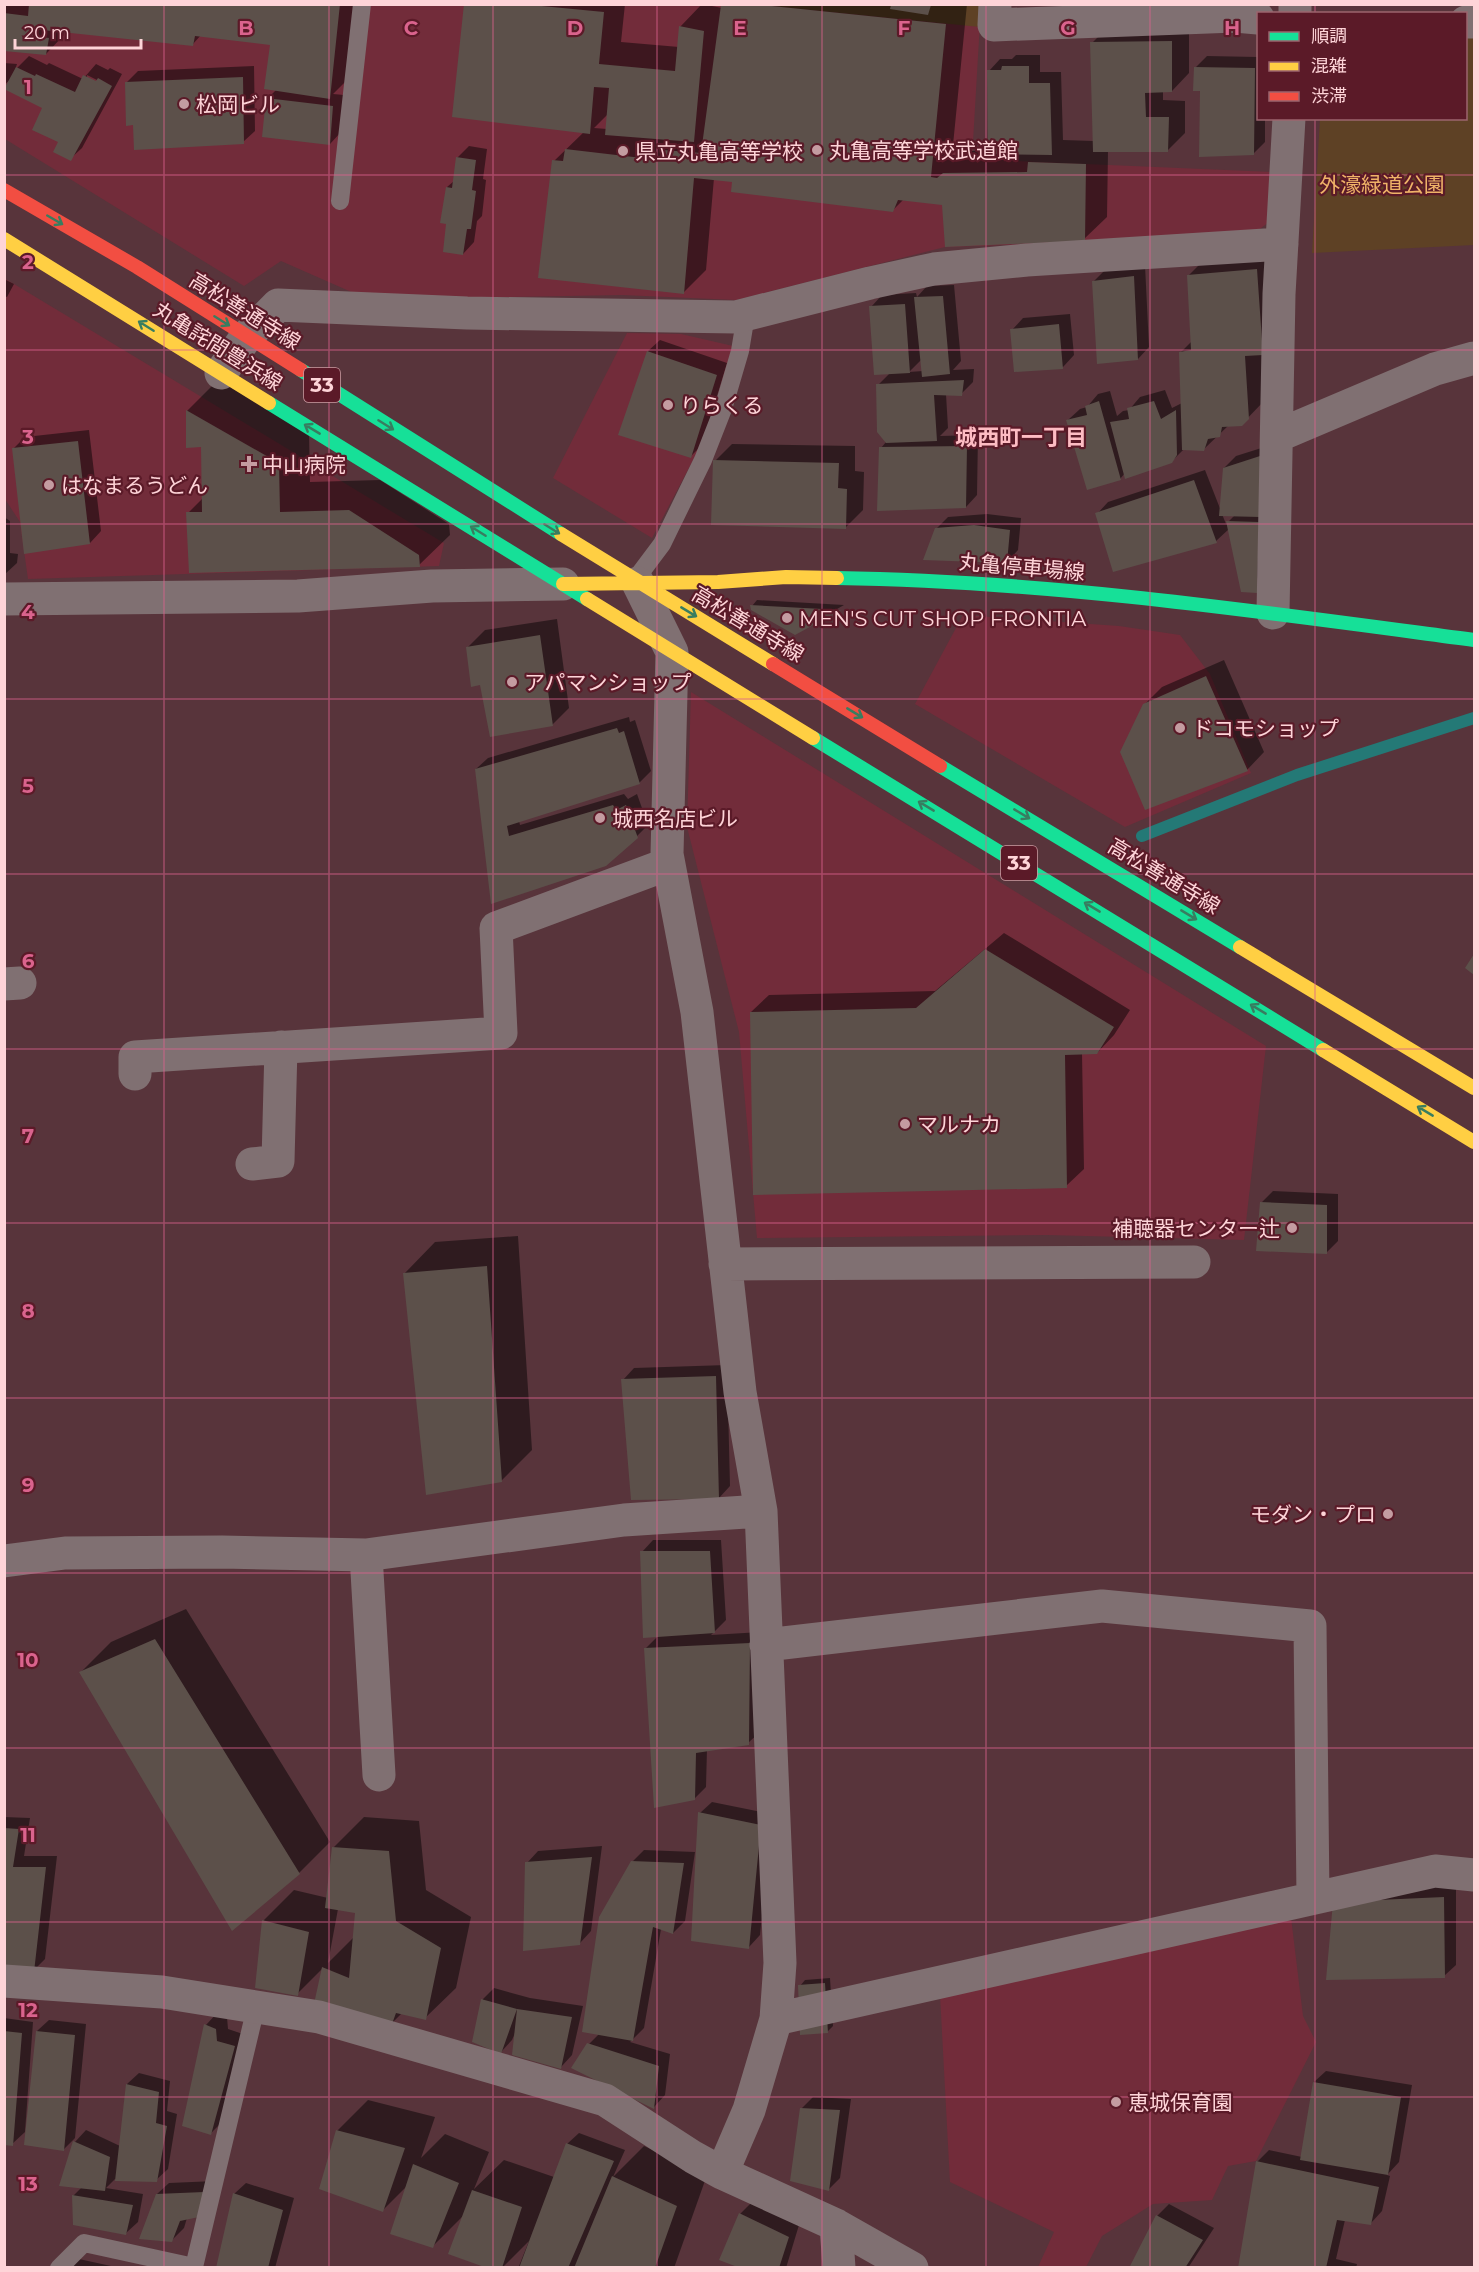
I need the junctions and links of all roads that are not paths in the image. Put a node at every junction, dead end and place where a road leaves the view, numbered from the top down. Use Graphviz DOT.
graph roads {
  1 [pos="362,4"];
  2 [pos="995,4"];
  3 [pos="1257,18"];
  4 [pos="1289,120"];
  5 [pos="4,190"];
  6 [pos="340,201"];
  7 [pos="4,239"];
  8 [pos="1282,244"];
  9 [pos="746,315"];
  10 [pos="246,337"];
  11 [pos="1474,358"];
  12 [pos="221,373"];
  13 [pos="1277,436"];
  14 [pos="636,582"];
  15 [pos="563,584"];
  16 [pos="4,599"];
  17 [pos="1273,613"];
  18 [pos="1474,640"];
  19 [pos="672,652"];
  20 [pos="669,864"];
  21 [pos="281,1047"];
  22 [pos="135,1074"];
  23 [pos="1474,1088"];
  24 [pos="1474,1142"];
  25 [pos="252,1164"];
  26 [pos="1194,1262"];
  27 [pos="725,1264"];
  28 [pos="761,1510"];
  29 [pos="366,1555"];
  30 [pos="4,1561"];
  31 [pos="766,1645"];
  32 [pos="380,1775"];
  33 [pos="1474,1875"];
  34 [pos="1313,1898"];
  35 [pos="4,1981"];
  36 [pos="256,2007"];
  37 [pos="777,2019"];
  38 [pos="722,2173"];
  39 [pos="836,2225"];
  40 [pos="59,2268"];
  41 [pos="839,2268"];
  42 [pos="912,2268"];
  1 -- 6 [label="lane"];
  2 -- 3 [label="street"];
  4 -- 8 [label="street"];
  5 -- 10 [label="main road, 高松善通寺線 / 33, one-way"];
  12 -- 7 [label="main road, 丸亀詫間豊浜線 / 33, one-way"];
  8 -- 9 [label="street"];
  8 -- 13 [label="street"];
  9 -- 10 [label="street"];
  9 -- 14 [label="lane"];
  10 -- 12 [label="street"];
  10 -- 14 [label="main road, 高松善通寺線 / 33, one-way"];
  11 -- 13 [label="street"];
  15 -- 12 [label="main road, 丸亀詫間豊浜線 / 33, one-way"];
  13 -- 17 [label="street"];
  14 -- 15 [label="main road, 丸亀停車場線"];
  14 -- 17 [label="main road, 丸亀停車場線"];
  14 -- 19 [label="street"];
  14 -- 23 [label="main road, 高松善通寺線 / 33, one-way"];
  15 -- 16 [label="street"];
  15 -- 19 [label="main road, 33"];
  17 -- 18 [label="main road, 丸亀停車場線"];
  19 -- 20 [label="street"];
  24 -- 19 [label="main road, 33, one-way"];
  20 -- 21 [label="street"];
  20 -- 27 [label="street"];
  21 -- 22 [label="street"];
  21 -- 25 [label="street"];
  26 -- 27 [label="street"];
  27 -- 28 [label="street"];
  28 -- 29 [label="street"];
  28 -- 31 [label="street"];
  29 -- 30 [label="street"];
  29 -- 32 [label="street"];
  31 -- 34 [label="street"];
  31 -- 37 [label="street"];
  33 -- 34 [label="street"];
  34 -- 37 [label="street"];
  35 -- 36 [label="street"];
  36 -- 38 [label="street"];
  36 -- 40 [label="lane"];
  37 -- 38 [label="street"];
  38 -- 39 [label="street"];
  39 -- 41 [label="street"];
  39 -- 42 [label="street"];
}
